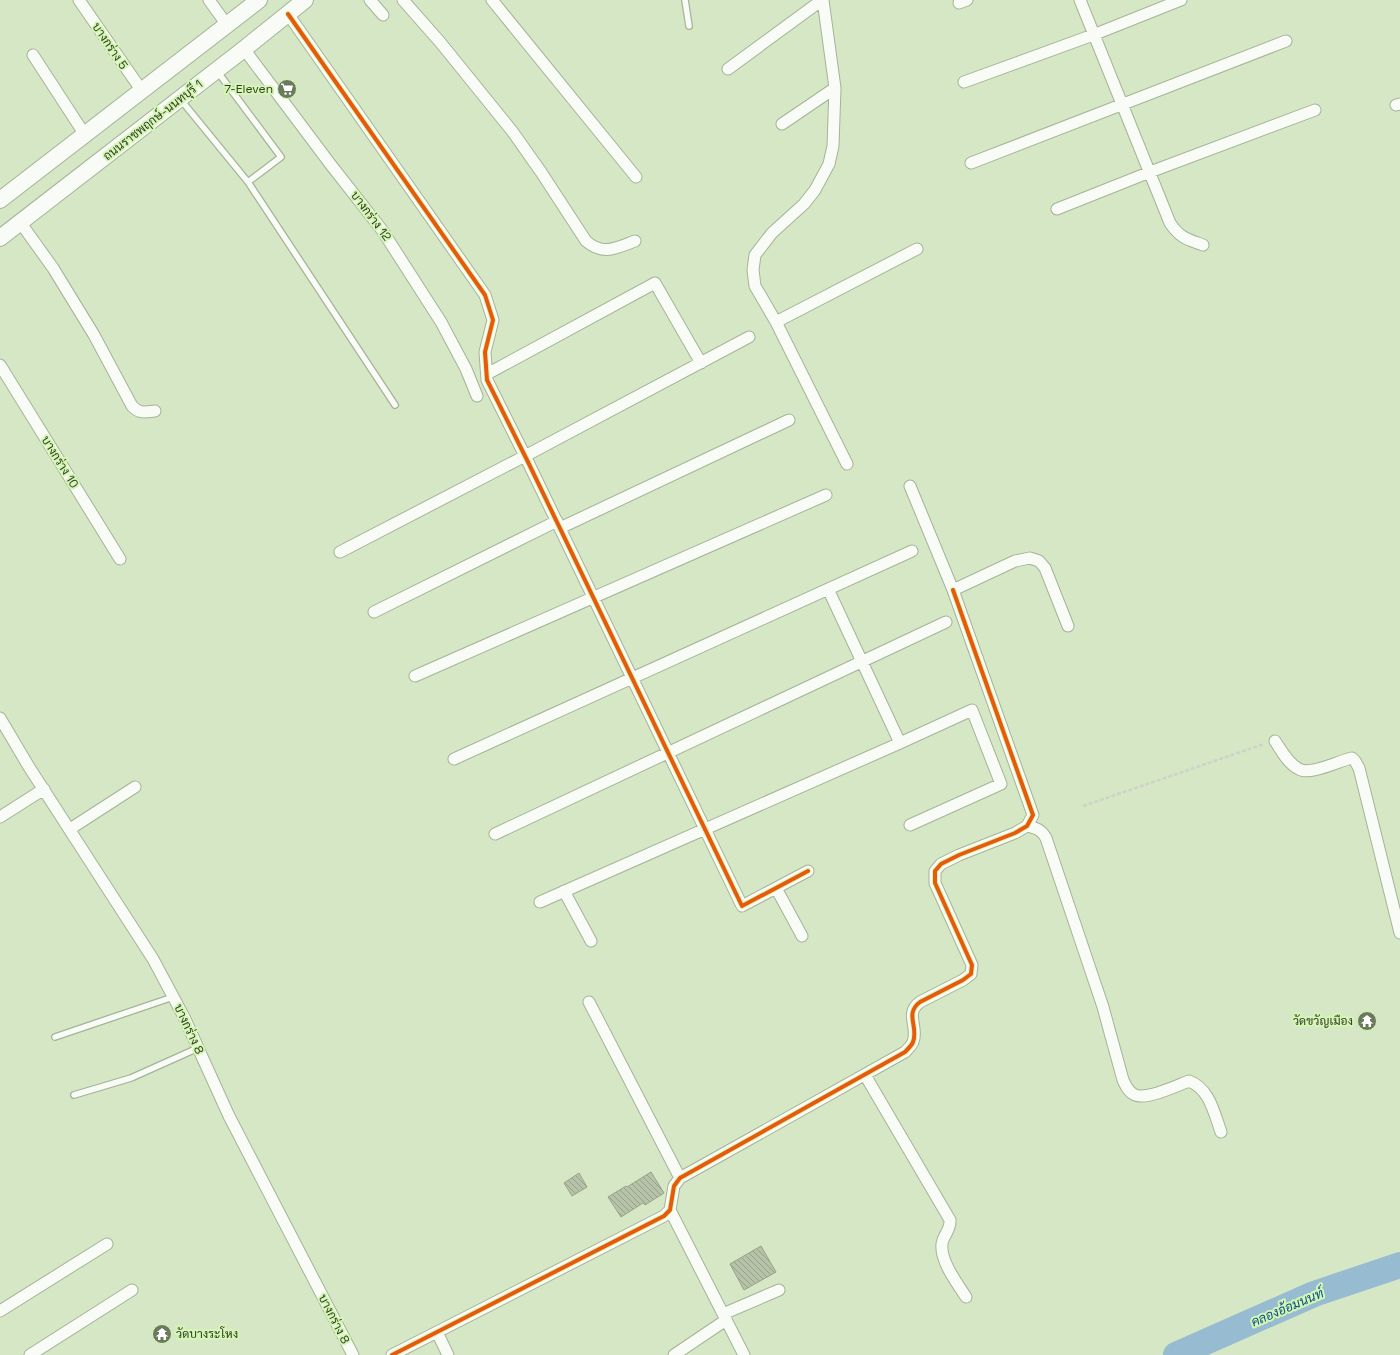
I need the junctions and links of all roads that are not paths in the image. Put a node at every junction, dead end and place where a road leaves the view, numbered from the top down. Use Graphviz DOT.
graph roads {
  1 [pos="79,0"];
  2 [pos="209,0"];
  3 [pos="259,0"];
  4 [pos="305,0"];
  5 [pos="370,0"];
  6 [pos="402,0"];
  7 [pos="492,0"];
  8 [pos="685,0"];
  9 [pos="823,0"];
  10 [pos="1080,0"];
  11 [pos="1181,0"];
  12 [pos="288,14"];
  13 [pos="383,15"];
  14 [pos="227,25"];
  15 [pos="689,26"];
  16 [pos="1093,34"];
  17 [pos="1286,41"];
  18 [pos="244,49"];
  19 [pos="33,55"];
  20 [pos="728,69"];
  21 [pos="217,70"];
  22 [pos="964,82"];
  23 [pos="835,88"];
  24 [pos="142,91"];
  25 [pos="180,98"];
  26 [pos="1122,104"];
  27 [pos="1314,110"];
  28 [pos="782,124"];
  29 [pos="85,135"];
  30 [pos="970,163"];
  31 [pos="1150,172"];
  32 [pos="636,177"];
  33 [pos="248,182"];
  34 [pos="0,200"];
  35 [pos="1057,209"];
  36 [pos="20,222"];
  37 [pos="0,238"];
  38 [pos="635,241"];
  39 [pos="1203,245"];
  40 [pos="917,249"];
  41 [pos="776,322"];
  42 [pos="749,337"];
  43 [pos="701,363"];
  44 [pos="0,365"];
  45 [pos="487,374"];
  46 [pos="477,396"];
  47 [pos="395,405"];
  48 [pos="155,411"];
  49 [pos="789,420"];
  50 [pos="525,456"];
  51 [pos="847,464"];
  52 [pos="910,486"];
  53 [pos="826,495"];
  54 [pos="558,525"];
  55 [pos="912,551"];
  56 [pos="340,552"];
  57 [pos="120,559"];
  58 [pos="828,589"];
  59 [pos="953,590"];
  60 [pos="593,597"];
  61 [pos="374,612"];
  62 [pos="946,622"];
  63 [pos="1068,626"];
  64 [pos="862,661"];
  65 [pos="415,676"];
  66 [pos="632,678"];
  67 [pos="0,718"];
  68 [pos="1275,741"];
  69 [pos="900,743"];
  70 [pos="668,753"];
  71 [pos="454,759"];
  72 [pos="135,787"];
  73 [pos="44,789"];
  74 [pos="0,817"];
  75 [pos="910,825"];
  76 [pos="1027,826"];
  77 [pos="70,829"];
  78 [pos="705,829"];
  79 [pos="495,834"];
  80 [pos="808,871"];
  81 [pos="776,888"];
  82 [pos="564,891"];
  83 [pos="540,902"];
  84 [pos="1400,933"];
  85 [pos="802,936"];
  86 [pos="591,941"];
  87 [pos="173,997"];
  88 [pos="589,1002"];
  89 [pos="56,1037"];
  90 [pos="198,1048"];
  91 [pos="865,1075"];
  92 [pos="74,1095"];
  93 [pos="1221,1132"];
  94 [pos="680,1178"];
  95 [pos="670,1210"];
  96 [pos="108,1244"];
  97 [pos="132,1290"];
  98 [pos="779,1290"];
  99 [pos="966,1297"];
  100 [pos="0,1312"];
  101 [pos="725,1317"];
  102 [pos="437,1332"];
  103 [pos="30,1355"];
  104 [pos="353,1355"];
  105 [pos="392,1355"];
  106 [pos="448,1355"];
  107 [pos="674,1355"];
  108 [pos="744,1355"];
  1 -- 24 [label="street, บางกร่าง 5"];
  2 -- 14 [label="street"];
  3 -- 14 [label="main road"];
  4 -- 12 [label="main road, ถนนราชพฤกษ์-นนทบุรี 1"];
  5 -- 13 [label="street"];
  6 -- 38 [label="street"];
  7 -- 32 [label="street"];
  8 -- 15 [label="lane"];
  9 -- 20 [label="street"];
  9 -- 23 [label="street"];
  10 -- 16 [label="street"];
  11 -- 16 [label="street"];
  12 -- 18 [label="main road, ถนนราชพฤกษ์-นนทบุรี 1"];
  12 -- 45 [label="street"];
  14 -- 24 [label="main road"];
  16 -- 22 [label="street"];
  16 -- 26 [label="street"];
  17 -- 26 [label="street"];
  18 -- 21 [label="main road, ถนนราชพฤกษ์-นนทบุรี 1"];
  18 -- 46 [label="street, บางกร่าง 12"];
  19 -- 29 [label="street"];
  21 -- 25 [label="main road, ถนนราชพฤกษ์-นนทบุรี 1"];
  21 -- 33 [label="lane"];
  23 -- 28 [label="street"];
  23 -- 41 [label="street"];
  24 -- 29 [label="main road"];
  25 -- 33 [label="lane"];
  25 -- 36 [label="main road, ถนนราชพฤกษ์-นนทบุรี 1"];
  26 -- 30 [label="street"];
  26 -- 31 [label="street"];
  27 -- 31 [label="street"];
  29 -- 34 [label="main road"];
  31 -- 35 [label="street"];
  31 -- 39 [label="street"];
  33 -- 47 [label="lane"];
  36 -- 37 [label="main road, ถนนราชพฤกษ์-นนทบุรี 1"];
  36 -- 48 [label="street"];
  40 -- 41 [label="street"];
  41 -- 51 [label="street"];
  42 -- 43 [label="street"];
  43 -- 45 [label="street"];
  43 -- 50 [label="street"];
  44 -- 57 [label="street, บางกร่าง 10"];
  45 -- 50 [label="street"];
  49 -- 54 [label="street"];
  50 -- 54 [label="street"];
  50 -- 56 [label="street"];
  52 -- 59 [label="street"];
  53 -- 60 [label="street"];
  54 -- 60 [label="street"];
  54 -- 61 [label="street"];
  55 -- 58 [label="street"];
  58 -- 64 [label="street"];
  58 -- 66 [label="street"];
  59 -- 63 [label="street"];
  59 -- 76 [label="street"];
  60 -- 65 [label="street"];
  60 -- 66 [label="street"];
  62 -- 64 [label="street"];
  64 -- 69 [label="street"];
  64 -- 70 [label="street"];
  66 -- 70 [label="street"];
  66 -- 71 [label="street"];
  67 -- 73 [label="street, บางกร่าง 8"];
  68 -- 84 [label="street"];
  69 -- 75 [label="street"];
  69 -- 78 [label="street"];
  70 -- 78 [label="street"];
  70 -- 79 [label="street"];
  72 -- 77 [label="street"];
  73 -- 74 [label="street"];
  73 -- 77 [label="street, บางกร่าง 8"];
  76 -- 91 [label="street"];
  76 -- 93 [label="street"];
  77 -- 87 [label="street, บางกร่าง 8"];
  78 -- 81 [label="street"];
  78 -- 82 [label="street"];
  80 -- 81 [label="street"];
  81 -- 85 [label="street"];
  82 -- 83 [label="street"];
  82 -- 86 [label="street"];
  87 -- 89 [label="lane"];
  87 -- 90 [label="street, บางกร่าง 8"];
  88 -- 94 [label="street"];
  90 -- 92 [label="lane"];
  90 -- 104 [label="street, บางกร่าง 8"];
  91 -- 94 [label="street"];
  91 -- 99 [label="street"];
  94 -- 95 [label="street"];
  95 -- 101 [label="street"];
  95 -- 102 [label="street"];
  96 -- 100 [label="street"];
  97 -- 103 [label="street"];
  98 -- 101 [label="street"];
  101 -- 107 [label="street"];
  101 -- 108 [label="street"];
  102 -- 105 [label="street"];
  102 -- 106 [label="street"];
}
